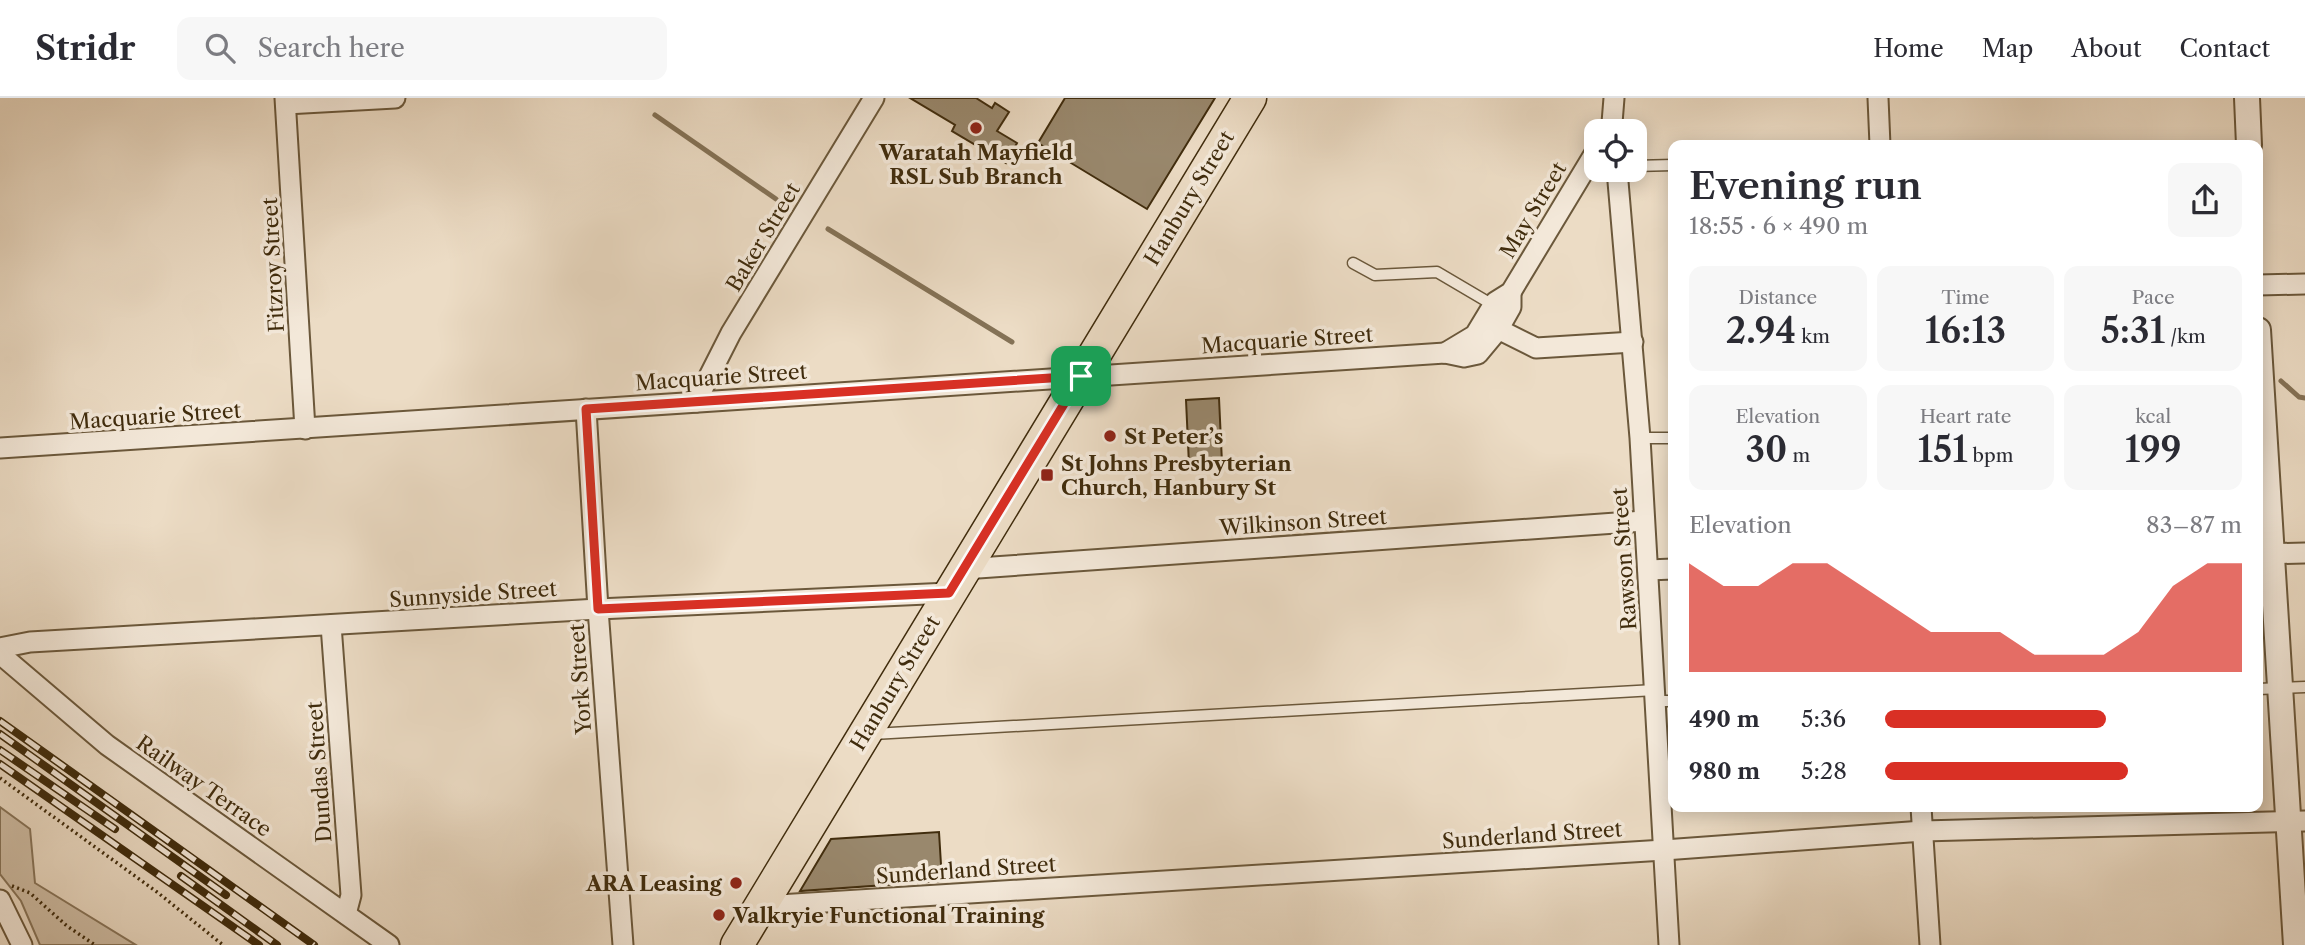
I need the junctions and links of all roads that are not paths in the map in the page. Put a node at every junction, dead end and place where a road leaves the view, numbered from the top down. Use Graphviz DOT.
graph roads {
  1 [pos="395,98"];
  2 [pos="874,98"];
  3 [pos="1250,98"];
  4 [pos="1614,98"];
  5 [pos="1878,98"];
  6 [pos="2246,98"];
  7 [pos="286,101"];
  8 [pos="1612,119"];
  9 [pos="1880,140"];
  10 [pos="2249,140"];
  11 [pos="1668,165"];
  12 [pos="1647,166"];
  13 [pos="1584,170"];
  14 [pos="1618,182"];
  15 [pos="1353,263"];
  16 [pos="2305,284"];
  17 [pos="2263,285"];
  18 [pos="1492,319"];
  19 [pos="1633,342"];
  20 [pos="1081,376"];
  21 [pos="696,402"];
  22 [pos="586,409"];
  23 [pos="305,429"];
  24 [pos="1668,438"];
  25 [pos="1640,439"];
  26 [pos="0,448"];
  27 [pos="2263,509"];
  28 [pos="1644,521"];
  29 [pos="2305,553"];
  30 [pos="2264,554"];
  31 [pos="1668,569"];
  32 [pos="1648,570"];
  33 [pos="956,581"];
  34 [pos="598,609"];
  35 [pos="331,625"];
  36 [pos="0,648"];
  37 [pos="0,654"];
  38 [pos="2281,688"];
  39 [pos="1661,698"];
  40 [pos="865,735"];
  41 [pos="1921,812"];
  42 [pos="2297,821"];
  43 [pos="1923,831"];
  44 [pos="1664,850"];
  45 [pos="4,897"];
  46 [pos="761,906"];
  47 [pos="346,914"];
  48 [pos="6,945"];
  49 [pos="22,945"];
  50 [pos="389,945"];
  51 [pos="623,945"];
  52 [pos="737,945"];
  53 [pos="1669,945"];
  54 [pos="1930,945"];
  55 [pos="2296,945"];
  1 -- 7 [label="street"];
  2 -- 21 [label="street, Baker Street"];
  3 -- 20 [label="main road, Hanbury Street"];
  4 -- 8 [label="street"];
  5 -- 9 [label="street"];
  6 -- 10 [label="street"];
  7 -- 23 [label="street, Fitzroy Street"];
  11 -- 12 [label="lane"];
  13 -- 18 [label="street, May Street"];
  14 -- 19 [label="street, Rawson Street"];
  15 -- 18 [label="lane"];
  16 -- 17 [label="street"];
  18 -- 19 [label="street"];
  18 -- 20 [label="street, Macquarie Street"];
  19 -- 25 [label="street, Rawson Street"];
  20 -- 21 [label="street, Macquarie Street"];
  20 -- 33 [label="main road, Hanbury Street"];
  21 -- 22 [label="street, Macquarie Street"];
  22 -- 23 [label="street, Macquarie Street"];
  22 -- 34 [label="street, York Street"];
  23 -- 26 [label="street, Macquarie Street"];
  24 -- 25 [label="lane"];
  25 -- 28 [label="street, Rawson Street"];
  27 -- 30 [label="street"];
  28 -- 32 [label="street, Rawson Street"];
  28 -- 33 [label="street, Wilkinson Street"];
  29 -- 30 [label="street"];
  30 -- 38 [label="street"];
  31 -- 32 [label="street"];
  32 -- 39 [label="street, Rawson Street"];
  33 -- 34 [label="street, Sunnyside Street"];
  33 -- 40 [label="main road, Hanbury Street"];
  34 -- 35 [label="street, Sunnyside Street"];
  34 -- 51 [label="street, York Street"];
  35 -- 36 [label="street, Sunnyside Street"];
  35 -- 47 [label="street, Dundas Street"];
  37 -- 47 [label="street, Railway Terrace"];
  38 -- 42 [label="street"];
  39 -- 40 [label="lane"];
  39 -- 44 [label="street, Rawson Street"];
  40 -- 46 [label="main road, Hanbury Street"];
  41 -- 43 [label="street"];
  42 -- 43 [label="street, Sunderland Street"];
  42 -- 55 [label="street"];
  43 -- 44 [label="street, Sunderland Street"];
  43 -- 54 [label="street"];
  44 -- 46 [label="street, Sunderland Street"];
  44 -- 53 [label="street, Rawson Street"];
  45 -- 48 [label="street"];
  45 -- 49 [label="street"];
  46 -- 52 [label="main road, Hanbury Street"];
  47 -- 50 [label="street, Railway Terrace"];
}
